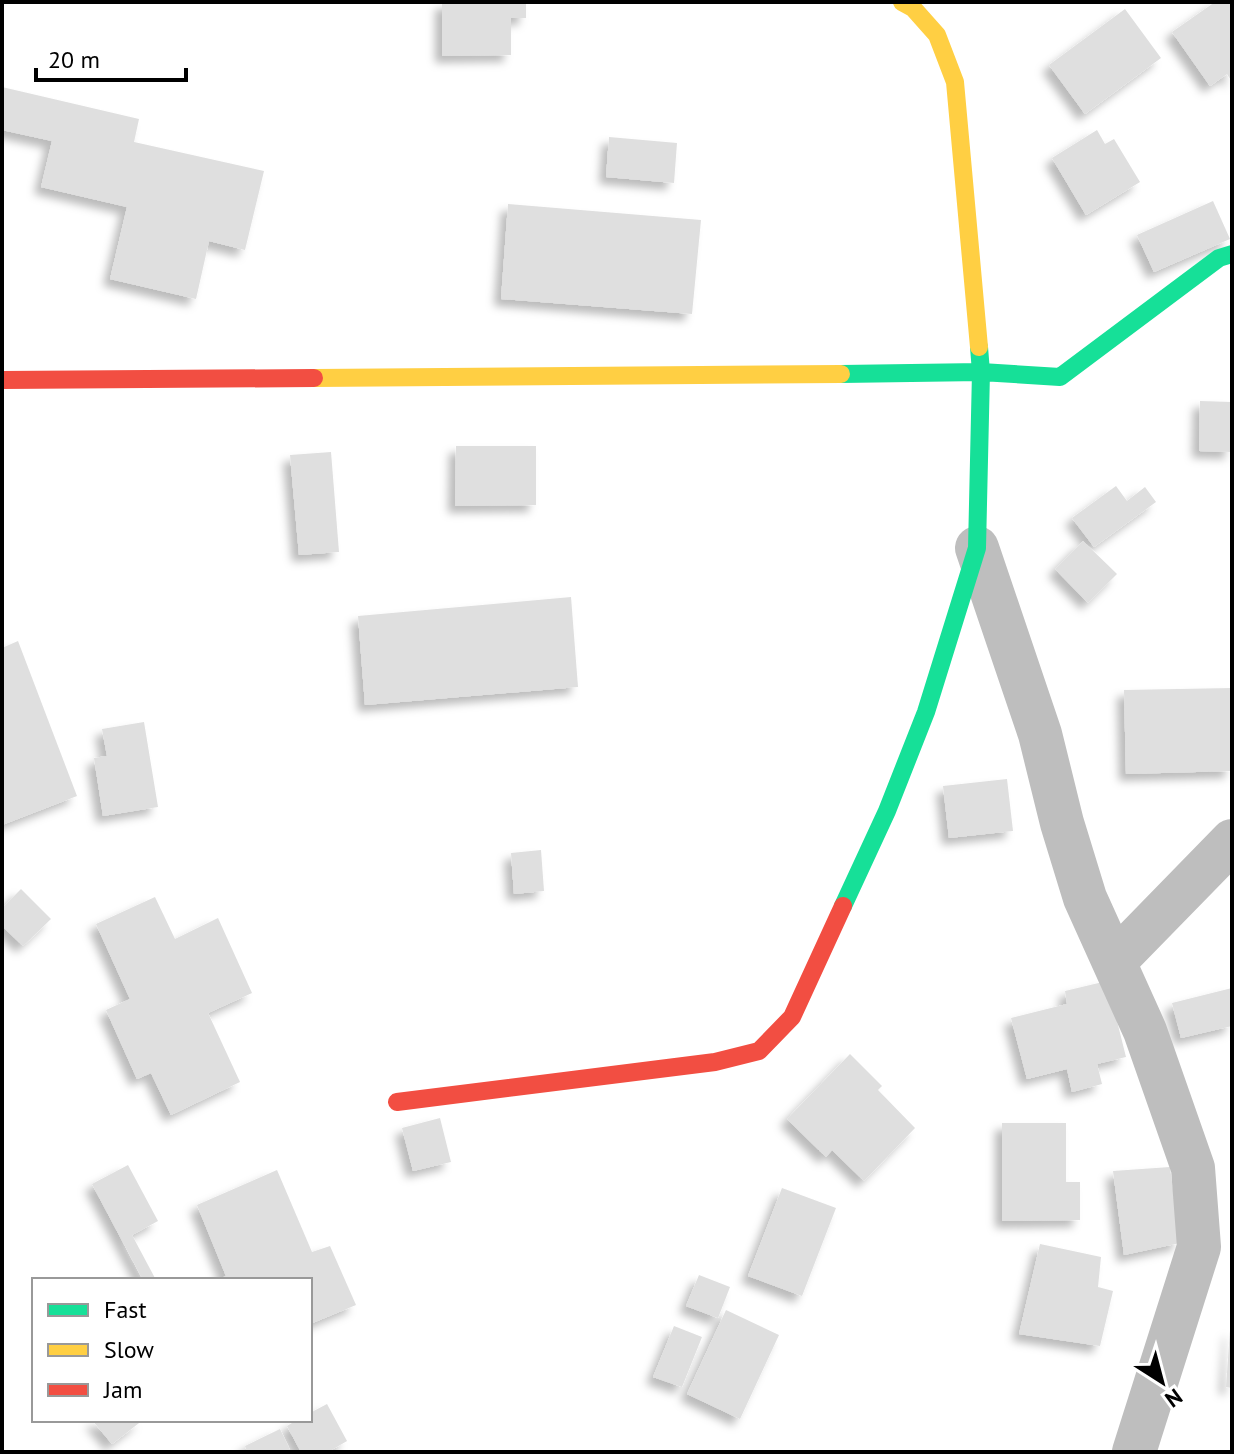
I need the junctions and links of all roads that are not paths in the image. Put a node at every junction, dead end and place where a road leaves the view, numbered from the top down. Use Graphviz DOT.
graph roads {
  1 [pos="902,2"];
  2 [pos="1232,254"];
  3 [pos="981,372"];
  4 [pos="2,380"];
  5 [pos="977,548"];
  6 [pos="1232,841"];
  7 [pos="1114,962"];
  8 [pos="397,1102"];
  9 [pos="1134,1452"];
  1 -- 3 [label="street"];
  2 -- 3 [label="street"];
  3 -- 4 [label="street"];
  3 -- 5 [label="street"];
  5 -- 7 [label="street"];
  5 -- 8 [label="street"];
  6 -- 7 [label="street"];
  7 -- 9 [label="street"];
}
